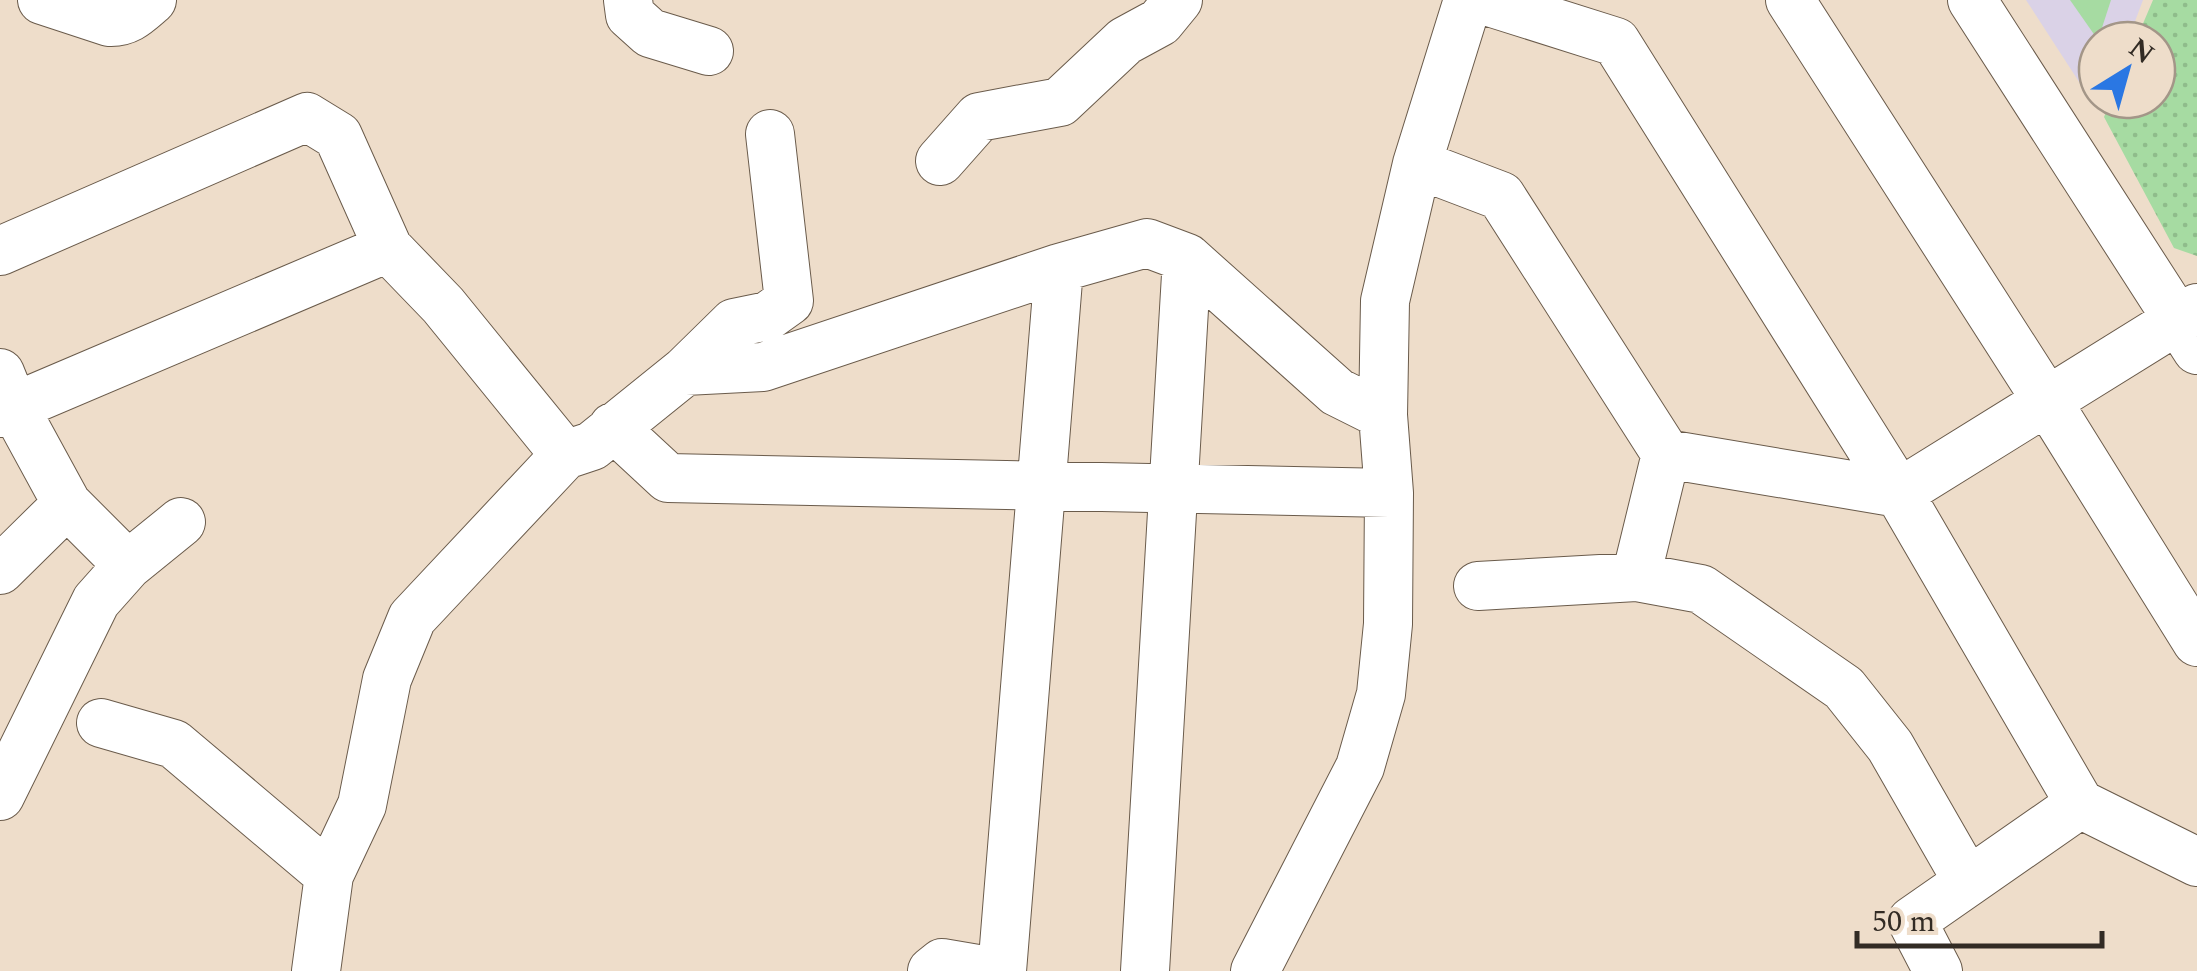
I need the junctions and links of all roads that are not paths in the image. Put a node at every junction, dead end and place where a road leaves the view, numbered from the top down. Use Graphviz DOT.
graph roads {
  1 [pos="42,0"];
  2 [pos="152,0"];
  3 [pos="628,0"];
  4 [pos="1178,0"];
  5 [pos="1468,0"];
  6 [pos="1483,0"];
  7 [pos="1790,0"];
  8 [pos="1972,0"];
  9 [pos="709,51"];
  10 [pos="940,161"];
  11 [pos="1417,164"];
  12 [pos="761,167"];
  13 [pos="388,248"];
  14 [pos="0,251"];
  15 [pos="1187,258"];
  16 [pos="1060,268"];
  17 [pos="2191,326"];
  18 [pos="686,371"];
  19 [pos="4,397"];
  20 [pos="2048,401"];
  21 [pos="1383,414"];
  22 [pos="613,427"];
  23 [pos="1666,454"];
  24 [pos="565,455"];
  25 [pos="1176,486"];
  26 [pos="1042,488"];
  27 [pos="1388,493"];
  28 [pos="1899,494"];
  29 [pos="67,504"];
  30 [pos="181,522"];
  31 [pos="128,564"];
  32 [pos="0,570"];
  33 [pos="1636,577"];
  34 [pos="1478,586"];
  35 [pos="2197,642"];
  36 [pos="100,723"];
  37 [pos="0,796"];
  38 [pos="2080,804"];
  39 [pos="2197,862"];
  40 [pos="329,876"];
  41 [pos="1968,882"];
  42 [pos="316,971"];
  43 [pos="932,971"];
  44 [pos="988,971"];
  45 [pos="1002,971"];
  46 [pos="1144,971"];
  47 [pos="1255,971"];
  48 [pos="1938,971"];
  1 -- 2 [label="street"];
  3 -- 9 [label="street"];
  4 -- 10 [label="street"];
  5 -- 11 [label="street"];
  6 -- 28 [label="street"];
  7 -- 20 [label="street"];
  8 -- 17 [label="street"];
  11 -- 21 [label="street"];
  11 -- 23 [label="street"];
  12 -- 18 [label="street"];
  13 -- 14 [label="street"];
  13 -- 19 [label="street"];
  13 -- 24 [label="street"];
  15 -- 16 [label="street"];
  15 -- 21 [label="street"];
  15 -- 25 [label="street"];
  16 -- 18 [label="street"];
  16 -- 26 [label="street"];
  17 -- 20 [label="street"];
  18 -- 22 [label="street"];
  19 -- 29 [label="street"];
  20 -- 28 [label="street"];
  20 -- 35 [label="street"];
  21 -- 27 [label="street"];
  22 -- 24 [label="street"];
  22 -- 26 [label="street"];
  23 -- 28 [label="street"];
  23 -- 33 [label="street"];
  24 -- 40 [label="street"];
  25 -- 26 [label="street"];
  25 -- 27 [label="street"];
  25 -- 46 [label="street"];
  26 -- 45 [label="street"];
  27 -- 47 [label="street"];
  28 -- 38 [label="street"];
  29 -- 31 [label="street"];
  29 -- 32 [label="street"];
  30 -- 31 [label="street"];
  31 -- 37 [label="street"];
  33 -- 34 [label="street"];
  33 -- 41 [label="street"];
  36 -- 40 [label="street"];
  38 -- 39 [label="street"];
  38 -- 41 [label="street"];
  40 -- 42 [label="street"];
  41 -- 48 [label="street"];
  43 -- 44 [label="street"];
}
